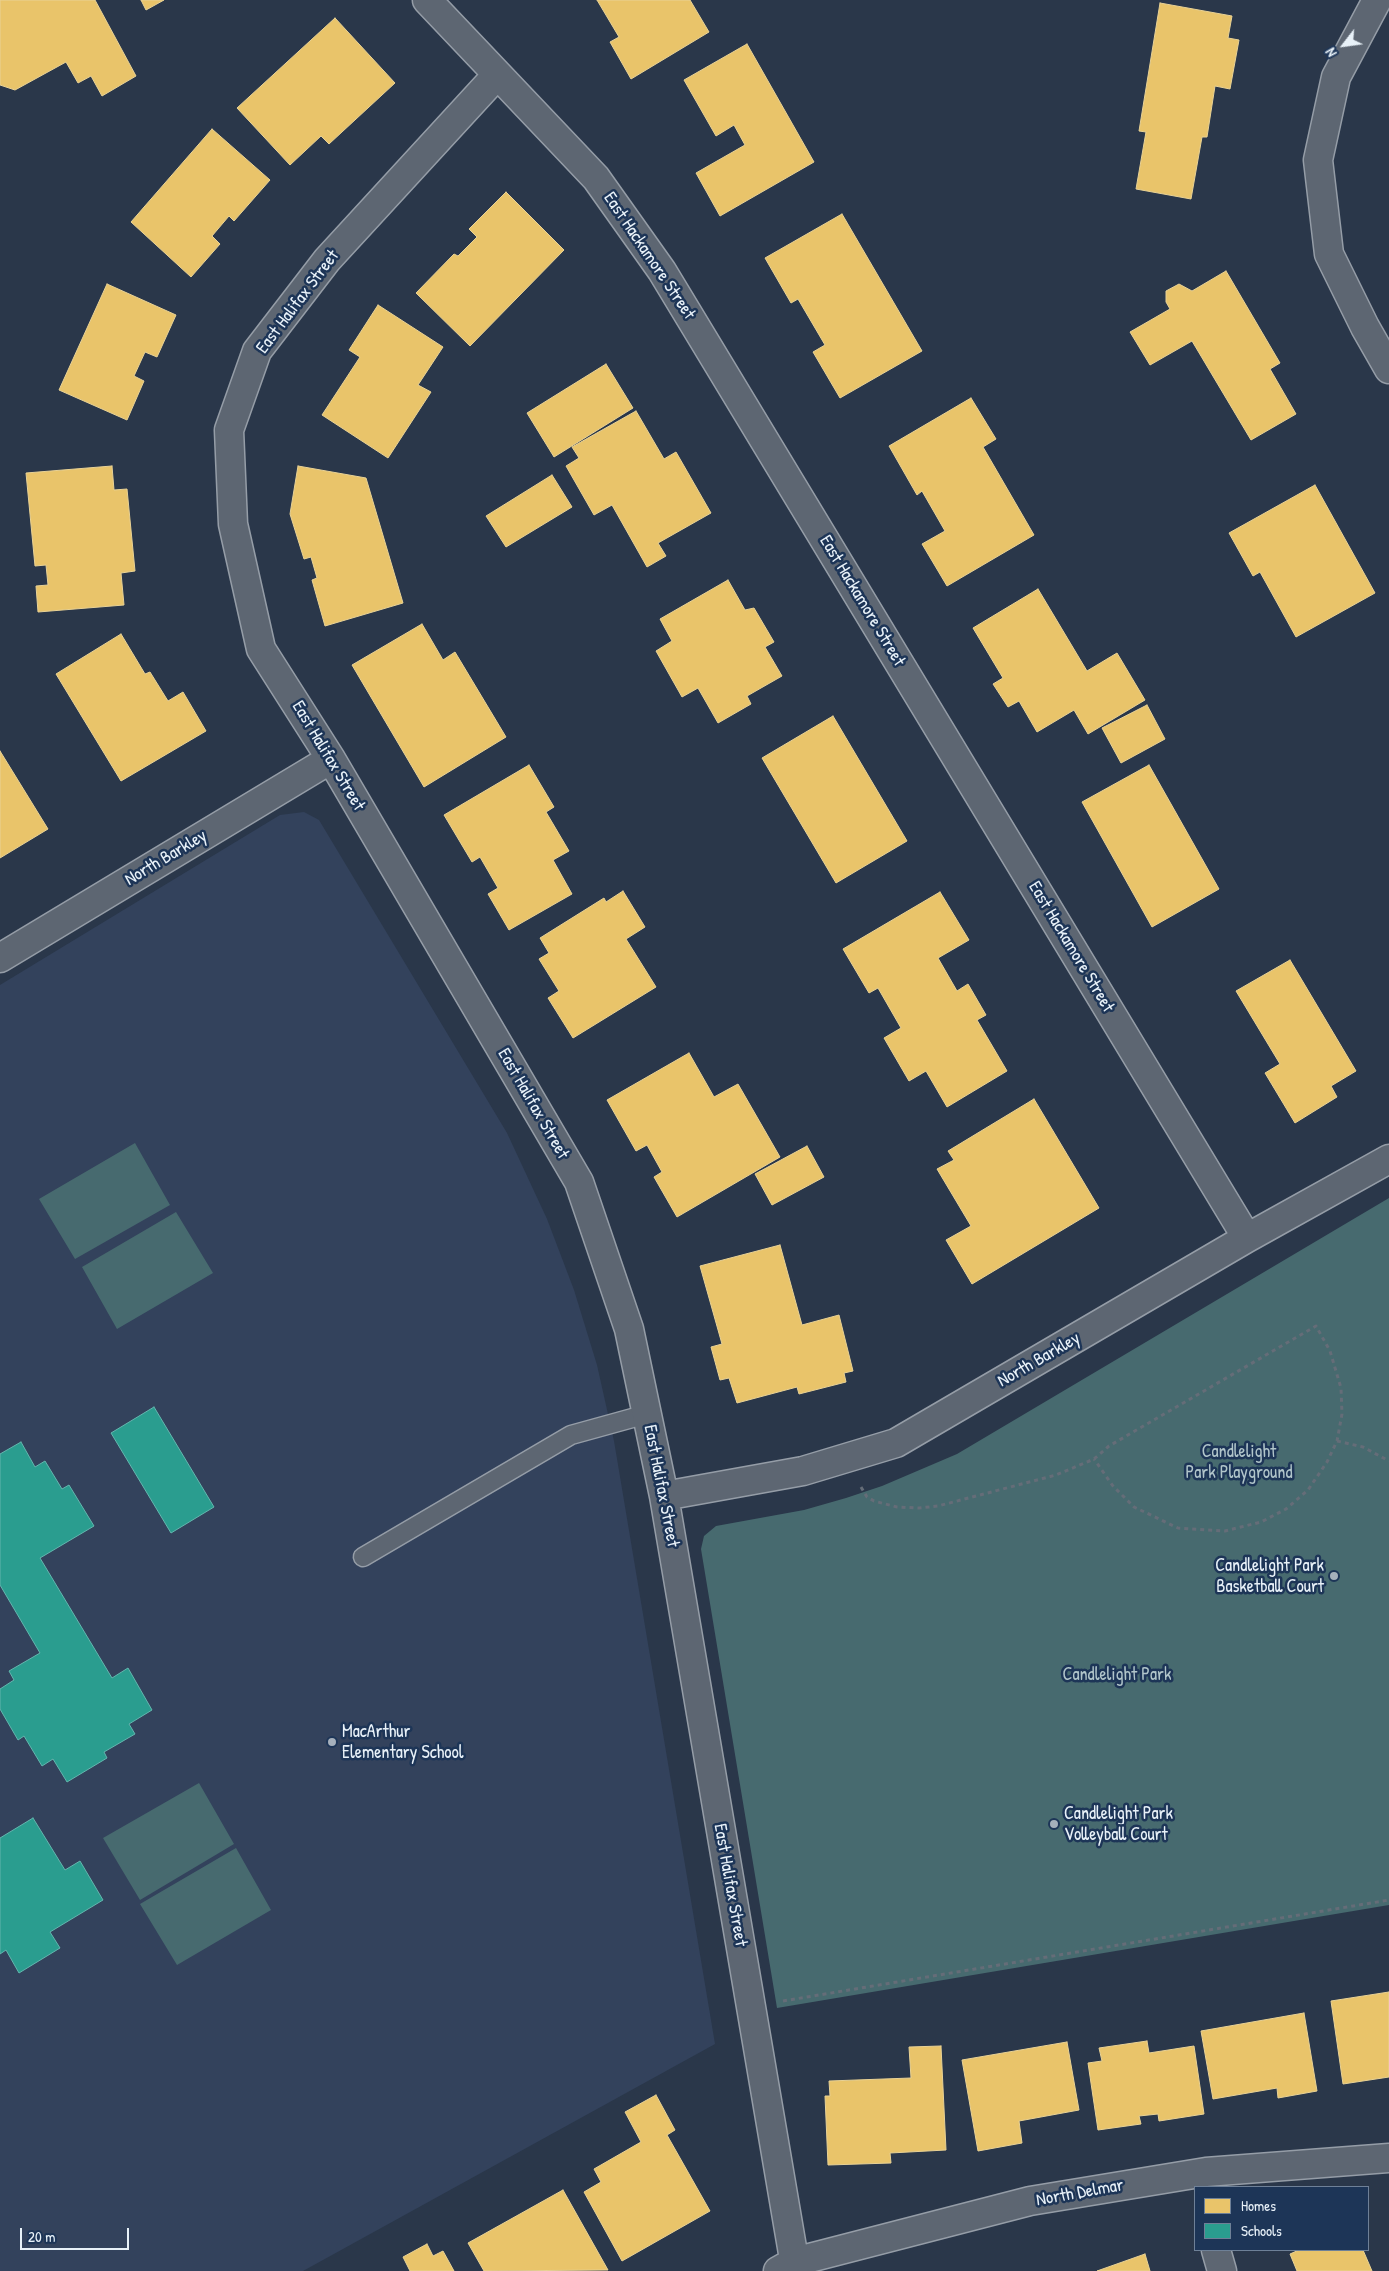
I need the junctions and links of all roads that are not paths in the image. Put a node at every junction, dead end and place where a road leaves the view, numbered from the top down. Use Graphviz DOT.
graph roads {
  1 [pos="427,0"];
  2 [pos="1376,0"];
  3 [pos="497,75"];
  4 [pos="1389,369"];
  5 [pos="331,759"];
  6 [pos="0,958"];
  7 [pos="1389,1158"];
  8 [pos="1247,1238"];
  9 [pos="647,1414"];
  10 [pos="664,1496"];
  11 [pos="363,1557"];
  12 [pos="1389,2158"];
  13 [pos="1194,2181"];
  14 [pos="1216,2251"];
  15 [pos="790,2268"];
  16 [pos="1222,2271"];
  1 -- 3 [label="street, East Hackamore Street"];
  2 -- 4 [label="street"];
  3 -- 5 [label="street, East Halifax Street"];
  3 -- 8 [label="street, East Hackamore Street"];
  5 -- 6 [label="street, North Barkley"];
  5 -- 9 [label="street, East Halifax Street"];
  7 -- 8 [label="street, North Barkley"];
  8 -- 10 [label="street, North Barkley"];
  9 -- 10 [label="street, East Halifax Street"];
  9 -- 11 [label="lane"];
  10 -- 15 [label="street, East Halifax Street"];
  12 -- 13 [label="street, North Delmar"];
  13 -- 15 [label="street, North Delmar"];
  14 -- 16 [label="street"];
}
